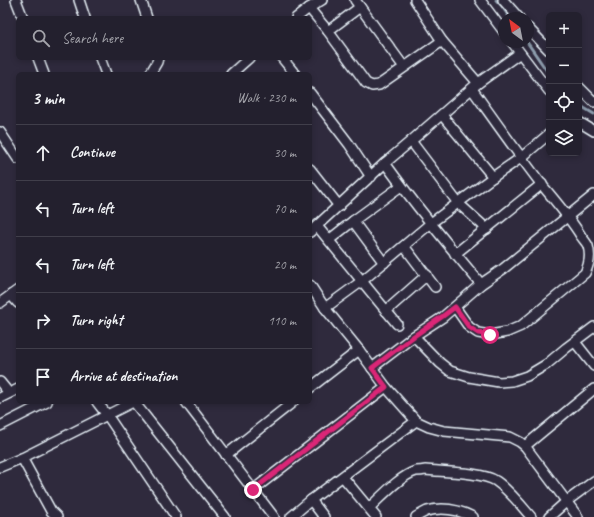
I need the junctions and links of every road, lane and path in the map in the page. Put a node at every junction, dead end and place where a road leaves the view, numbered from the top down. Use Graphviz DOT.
graph roads {
  1 [pos="16,0"];
  2 [pos="79,0"];
  3 [pos="141,0"];
  4 [pos="322,0"];
  5 [pos="480,0"];
  6 [pos="504,0"];
  7 [pos="418,1"];
  8 [pos="357,4"];
  9 [pos="309,8"];
  10 [pos="514,12"];
  11 [pos="22,16"];
  12 [pos="84,16"];
  13 [pos="146,16"];
  14 [pos="299,16"];
  15 [pos="498,24"];
  16 [pos="328,31"];
  17 [pos="534,34"];
  18 [pos="442,41"];
  19 [pos="516,48"];
  20 [pos="547,48"];
  21 [pos="520,53"];
  22 [pos="39,60"];
  23 [pos="101,60"];
  24 [pos="158,60"];
  25 [pos="247,60"];
  26 [pos="284,60"];
  27 [pos="404,67"];
  28 [pos="43,72"];
  29 [pos="105,72"];
  30 [pos="151,72"];
  31 [pos="234,72"];
  32 [pos="293,72"];
  33 [pos="475,86"];
  34 [pos="546,87"];
  35 [pos="582,90"];
  36 [pos="312,96"];
  37 [pos="594,102"];
  38 [pos="442,115"];
  39 [pos="582,124"];
  40 [pos="594,130"];
  41 [pos="0,132"];
  42 [pos="546,137"];
  43 [pos="411,141"];
  44 [pos="16,156"];
  45 [pos="522,157"];
  46 [pos="385,163"];
  47 [pos="312,172"];
  48 [pos="371,177"];
  49 [pos="493,177"];
  50 [pos="542,184"];
  51 [pos="401,186"];
  52 [pos="594,195"];
  53 [pos="458,203"];
  54 [pos="338,206"];
  55 [pos="568,216"];
  56 [pos="353,221"];
  57 [pos="431,223"];
  58 [pos="317,226"];
  59 [pos="487,229"];
  60 [pos="312,230"];
  61 [pos="329,240"];
  62 [pos="404,246"];
  63 [pos="455,254"];
  64 [pos="384,263"];
  65 [pos="427,276"];
  66 [pos="362,281"];
  67 [pos="481,284"];
  68 [pos="435,286"];
  69 [pos="312,288"];
  70 [pos="15,292"];
  71 [pos="0,304"];
  72 [pos="455,307"];
  73 [pos="325,308"];
  74 [pos="386,311"];
  75 [pos="397,324"];
  76 [pos="594,327"];
  77 [pos="414,336"];
  78 [pos="575,342"];
  79 [pos="359,350"];
  80 [pos="594,366"];
  81 [pos="372,368"];
  82 [pos="0,382"];
  83 [pos="312,386"];
  84 [pos="386,387"];
  85 [pos="594,389"];
  86 [pos="16,390"];
  87 [pos="9,393"];
  88 [pos="0,398"];
  89 [pos="42,404"];
  90 [pos="99,404"];
  91 [pos="130,404"];
  92 [pos="136,404"];
  93 [pos="188,404"];
  94 [pos="290,404"];
  95 [pos="107,415"];
  96 [pos="416,421"];
  97 [pos="0,426"];
  98 [pos="525,446"];
  99 [pos="226,455"];
  100 [pos="22,458"];
  101 [pos="0,467"];
  102 [pos="343,476"];
  103 [pos="594,481"];
  104 [pos="253,490"];
  105 [pos="312,500"];
  106 [pos="567,501"];
  107 [pos="369,508"];
  108 [pos="57,517"];
  109 [pos="176,517"];
  110 [pos="225,517"];
  111 [pos="274,517"];
  112 [pos="291,517"];
  113 [pos="324,517"];
  114 [pos="376,517"];
  115 [pos="416,517"];
  116 [pos="473,517"];
  117 [pos="532,517"];
  118 [pos="549,517"];
  119 [pos="578,517"];
  1 -- 11 [label="street"];
  2 -- 12 [label="street"];
  3 -- 13 [label="street"];
  4 -- 9 [label="street"];
  5 -- 15 [label="street"];
  6 -- 10 [label="street"];
  7 -- 18 [label="street"];
  8 -- 16 [label="street"];
  8 -- 27 [label="street"];
  9 -- 14 [label="street"];
  9 -- 16 [label="street"];
  16 -- 27 [label="street"];
  17 -- 20 [label="street"];
  18 -- 27 [label="street"];
  18 -- 33 [label="street"];
  19 -- 21 [label="street"];
  21 -- 33 [label="street"];
  21 -- 34 [label="street"];
  22 -- 28 [label="street"];
  23 -- 29 [label="street"];
  24 -- 30 [label="street"];
  25 -- 31 [label="street"];
  26 -- 32 [label="street"];
  33 -- 38 [label="street"];
  33 -- 45 [label="street"];
  35 -- 37 [label="street"];
  36 -- 48 [label="street"];
  38 -- 43 [label="street"];
  38 -- 49 [label="street"];
  39 -- 40 [label="street"];
  41 -- 44 [label="street"];
  42 -- 45 [label="street"];
  43 -- 46 [label="street"];
  43 -- 53 [label="street"];
  45 -- 49 [label="street"];
  45 -- 50 [label="street"];
  46 -- 48 [label="street"];
  46 -- 51 [label="street"];
  47 -- 54 [label="street"];
  48 -- 54 [label="street"];
  49 -- 53 [label="street"];
  50 -- 55 [label="street"];
  50 -- 59 [label="street"];
  51 -- 56 [label="street"];
  51 -- 57 [label="street"];
  52 -- 55 [label="street"];
  53 -- 57 [label="street"];
  53 -- 59 [label="street"];
  54 -- 58 [label="street"];
  55 -- 67 [label="street"];
  55 -- 72 [label="street"];
  56 -- 61 [label="street"];
  56 -- 64 [label="street"];
  57 -- 62 [label="street"];
  57 -- 63 [label="street"];
  58 -- 60 [label="street"];
  58 -- 61 [label="street"];
  59 -- 63 [label="street"];
  61 -- 66 [label="street"];
  62 -- 64 [label="street"];
  62 -- 65 [label="street"];
  63 -- 67 [label="street"];
  64 -- 66 [label="street"];
  65 -- 68 [label="street"];
  65 -- 74 [label="street"];
  66 -- 73 [label="street"];
  66 -- 74 [label="street"];
  67 -- 72 [label="street"];
  69 -- 73 [label="street"];
  70 -- 71 [label="street"];
  72 -- 77 [label="street"];
  73 -- 79 [label="street"];
  74 -- 75 [label="street"];
  76 -- 78 [label="street"];
  77 -- 78 [label="street"];
  77 -- 81 [label="street"];
  78 -- 80 [label="street"];
  79 -- 81 [label="street"];
  79 -- 83 [label="street"];
  81 -- 84 [label="street"];
  82 -- 87 [label="street"];
  84 -- 96 [label="street"];
  84 -- 104 [label="street"];
  85 -- 98 [label="street"];
  86 -- 87 [label="street"];
  87 -- 88 [label="street"];
  89 -- 97 [label="street"];
  90 -- 95 [label="street"];
  91 -- 95 [label="street"];
  92 -- 110 [label="street"];
  93 -- 99 [label="street"];
  94 -- 99 [label="street"];
  95 -- 100 [label="street"];
  95 -- 109 [label="street"];
  96 -- 98 [label="street"];
  96 -- 102 [label="street"];
  98 -- 106 [label="street"];
  99 -- 104 [label="street"];
  100 -- 101 [label="street"];
  100 -- 108 [label="street"];
  102 -- 105 [label="street"];
  102 -- 107 [label="street"];
  103 -- 106 [label="street"];
  104 -- 111 [label="street"];
  105 -- 112 [label="street"];
  105 -- 113 [label="street"];
  106 -- 118 [label="street"];
  106 -- 119 [label="street"];
  107 -- 114 [label="street"];
  107 -- 117 [label="street"];
  115 -- 116 [label="street"];
}
